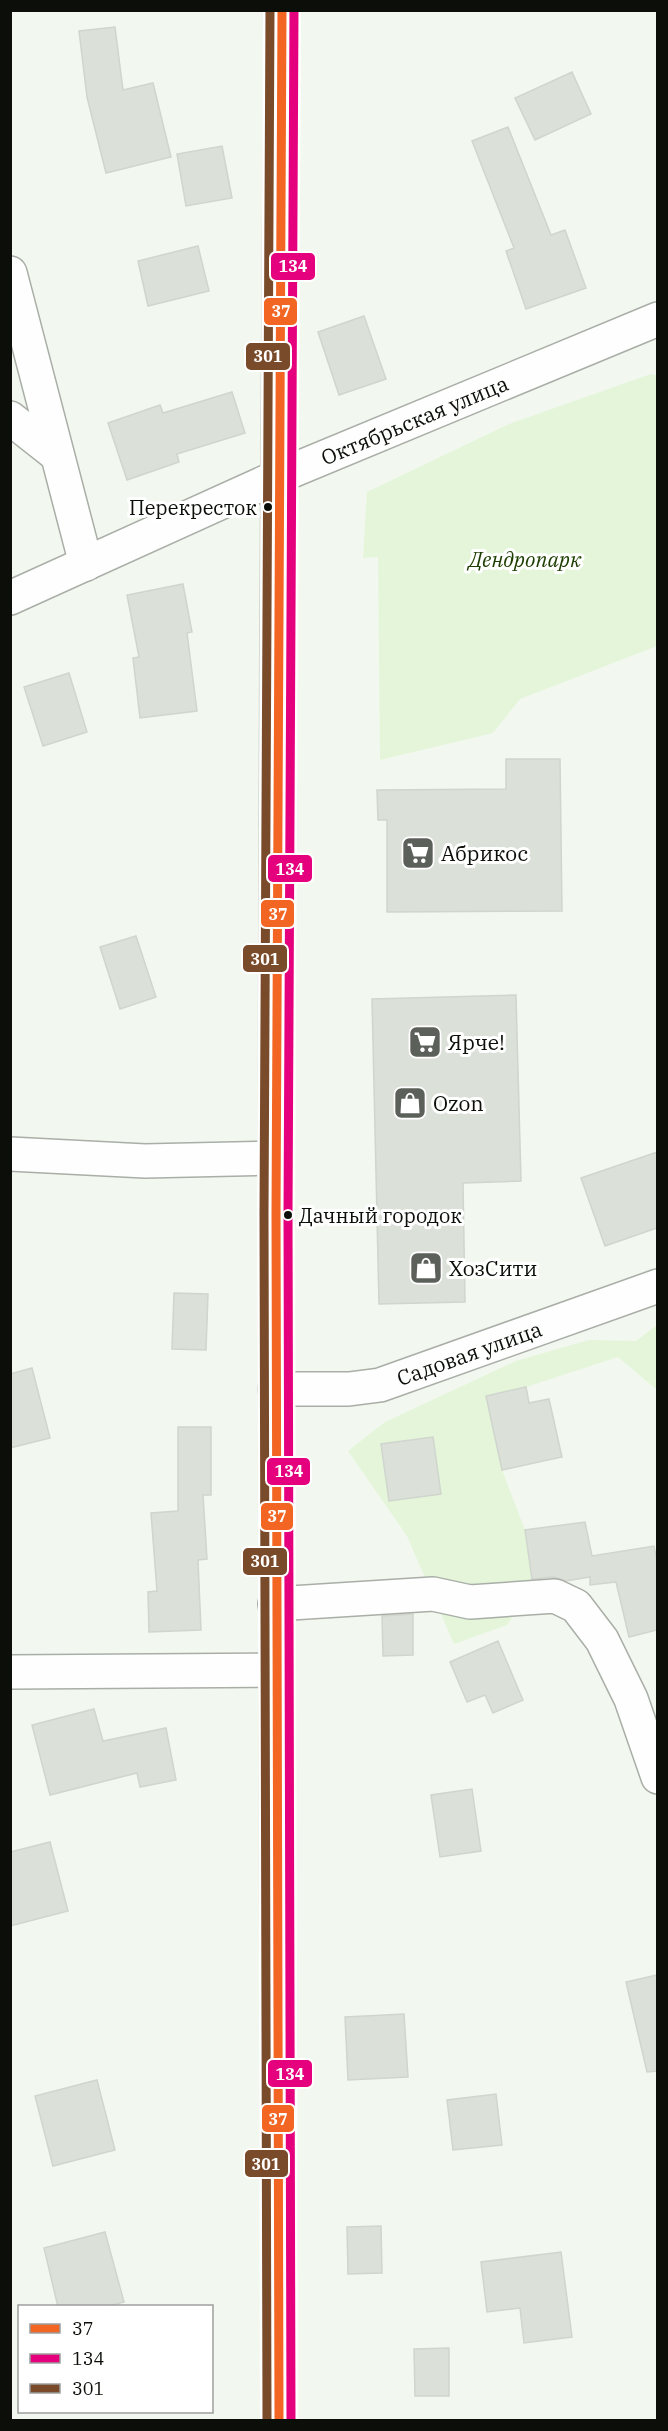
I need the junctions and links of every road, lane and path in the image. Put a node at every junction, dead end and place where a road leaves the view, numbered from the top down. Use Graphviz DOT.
graph roads {
  1 [pos="282,10"];
  2 [pos="10,273"];
  3 [pos="657,319"];
  4 [pos="10,418"];
  5 [pos="57,455"];
  6 [pos="277,477"];
  7 [pos="87,564"];
  8 [pos="10,598"];
  9 [pos="10,1154"];
  10 [pos="275,1158"];
  11 [pos="650,1291"];
  12 [pos="275,1389"];
  13 [pos="275,1604"];
  14 [pos="275,1670"];
  15 [pos="10,1672"];
  16 [pos="657,1777"];
  17 [pos="279,2421"];
  1 -- 6 [label="main road"];
  2 -- 5 [label="street"];
  3 -- 6 [label="street, Октябрьская улица"];
  4 -- 5 [label="street"];
  5 -- 7 [label="street"];
  6 -- 7 [label="street, Октябрьская улица"];
  6 -- 10 [label="main road"];
  7 -- 8 [label="street, Октябрьская улица"];
  9 -- 10 [label="street"];
  10 -- 12 [label="main road"];
  11 -- 12 [label="street, Садовая улица"];
  12 -- 13 [label="main road"];
  13 -- 14 [label="main road"];
  13 -- 16 [label="street"];
  14 -- 15 [label="street"];
  14 -- 17 [label="main road"];
}
